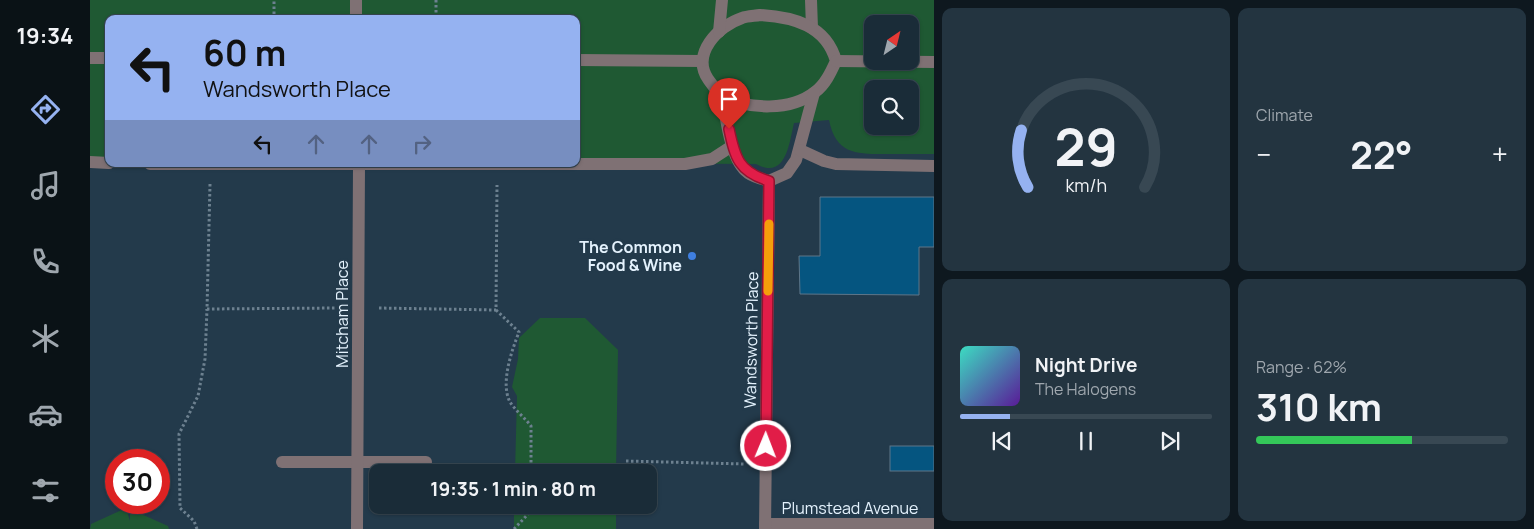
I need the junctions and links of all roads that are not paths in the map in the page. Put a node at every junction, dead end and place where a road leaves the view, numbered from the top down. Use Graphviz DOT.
graph roads {
  1 [pos="356,0"];
  2 [pos="722,0"];
  3 [pos="811,0"];
  4 [pos="356,15"];
  5 [pos="812,28"];
  6 [pos="720,32"];
  7 [pos="90,58"];
  8 [pos="105,58"];
  9 [pos="580,60"];
  10 [pos="702,61"];
  11 [pos="836,61"];
  12 [pos="934,62"];
  13 [pos="814,93"];
  14 [pos="722,96"];
  15 [pos="732,146"];
  16 [pos="800,150"];
  17 [pos="90,162"];
  18 [pos="105,163"];
  19 [pos="580,164"];
  20 [pos="934,166"];
  21 [pos="359,167"];
  22 [pos="769,181"];
  23 [pos="282,462"];
  24 [pos="358,462"];
  25 [pos="426,462"];
  26 [pos="934,524"];
  27 [pos="765,527"];
  28 [pos="357,529"];
  1 -- 4 [label="street"];
  2 -- 6 [label="street"];
  3 -- 5 [label="street"];
  5 -- 6 [label="street"];
  5 -- 11 [label="street"];
  6 -- 10 [label="street"];
  7 -- 8 [label="street"];
  9 -- 10 [label="street"];
  10 -- 14 [label="street"];
  11 -- 12 [label="street"];
  11 -- 13 [label="street"];
  13 -- 14 [label="street"];
  13 -- 16 [label="street"];
  14 -- 15 [label="street"];
  15 -- 19 [label="street"];
  15 -- 22 [label="street"];
  16 -- 20 [label="street"];
  16 -- 22 [label="street"];
  17 -- 18 [label="street"];
  21 -- 24 [label="street, Mitcham Place"];
  22 -- 27 [label="street, Wandsworth Place"];
  23 -- 24 [label="street"];
  24 -- 25 [label="street"];
  24 -- 28 [label="street, Mitcham Place"];
  26 -- 27 [label="street, Plumstead Avenue"];
}
